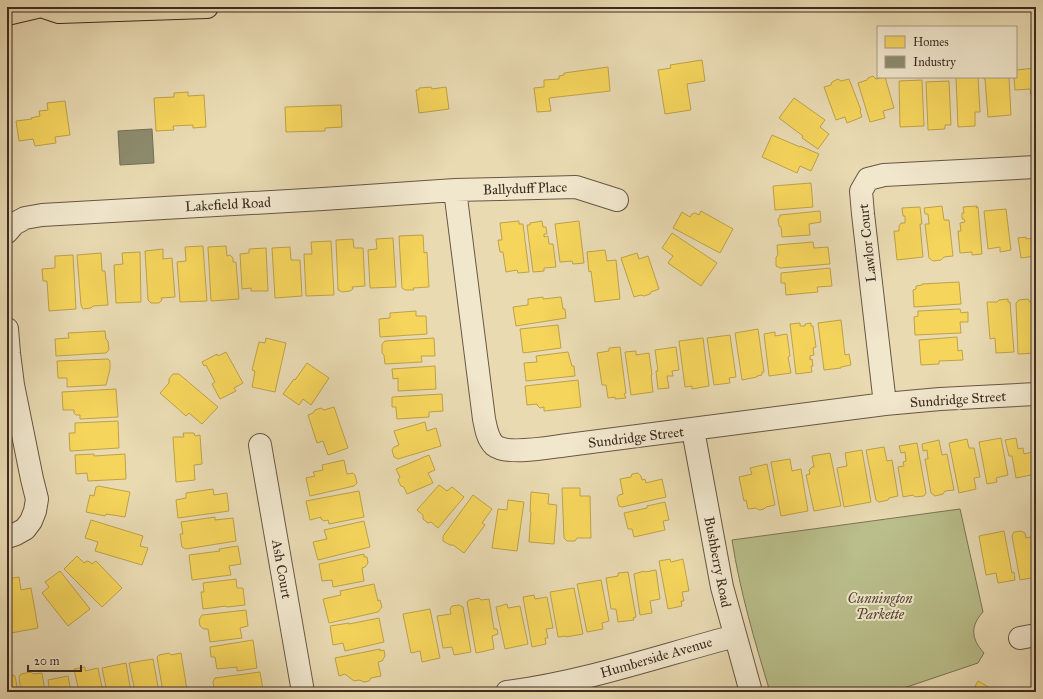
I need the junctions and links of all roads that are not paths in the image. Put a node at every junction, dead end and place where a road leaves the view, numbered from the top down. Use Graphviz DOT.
graph roads {
  1 [pos="37,7"];
  2 [pos="44,7"];
  3 [pos="207,7"];
  4 [pos="7,14"];
  5 [pos="1036,167"];
  6 [pos="455,190"];
  7 [pos="617,200"];
  8 [pos="7,232"];
  9 [pos="7,329"];
  10 [pos="1036,394"];
  11 [pos="886,404"];
  12 [pos="694,430"];
  13 [pos="260,445"];
  14 [pos="7,537"];
  15 [pos="735,636"];
  16 [pos="303,692"];
  17 [pos="507,692"];
  18 [pos="751,692"];
  1 -- 4 [label="main road"];
  2 -- 3 [label="main road"];
  5 -- 11 [label="street, Lawlor Court"];
  6 -- 7 [label="street, Ballyduff Place"];
  6 -- 8 [label="street, Lakefield Road"];
  6 -- 12 [label="street, Sundridge Street"];
  9 -- 14 [label="street"];
  10 -- 11 [label="street, Sundridge Street"];
  11 -- 12 [label="street, Sundridge Street"];
  12 -- 15 [label="street, Bushberry Road"];
  13 -- 16 [label="street, Ash Court"];
  15 -- 17 [label="street, Humberside Avenue"];
  15 -- 18 [label="street, Bushberry Road"];
}
